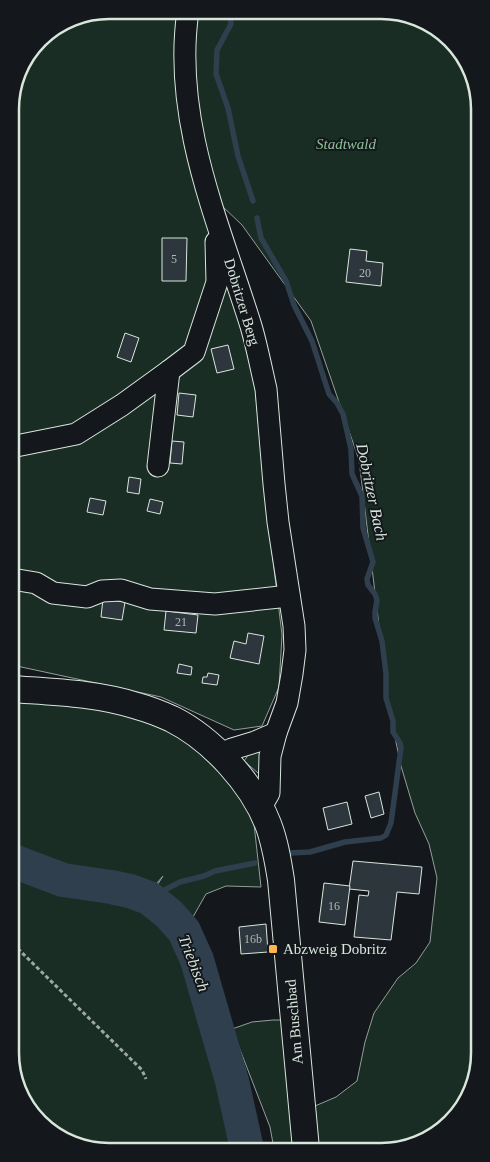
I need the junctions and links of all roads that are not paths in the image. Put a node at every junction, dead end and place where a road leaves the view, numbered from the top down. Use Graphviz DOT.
graph roads {
  1 [pos="187,19"];
  2 [pos="216,219"];
  3 [pos="169,372"];
  4 [pos="19,445"];
  5 [pos="158,466"];
  6 [pos="19,579"];
  7 [pos="289,596"];
  8 [pos="19,690"];
  9 [pos="276,733"];
  10 [pos="220,755"];
  11 [pos="261,807"];
  12 [pos="305,1143"];
  1 -- 2 [label="street, Dobritzer Berg"];
  2 -- 3 [label="street"];
  2 -- 7 [label="street, Dobritzer Berg"];
  3 -- 4 [label="street"];
  3 -- 5 [label="street"];
  6 -- 7 [label="street"];
  7 -- 9 [label="street, Dobritzer Berg"];
  8 -- 10 [label="main road, Am Buschbad"];
  9 -- 10 [label="street"];
  9 -- 11 [label="street, Dobritzer Berg"];
  10 -- 11 [label="main road, Am Buschbad"];
  11 -- 12 [label="main road, Am Buschbad"];
}
